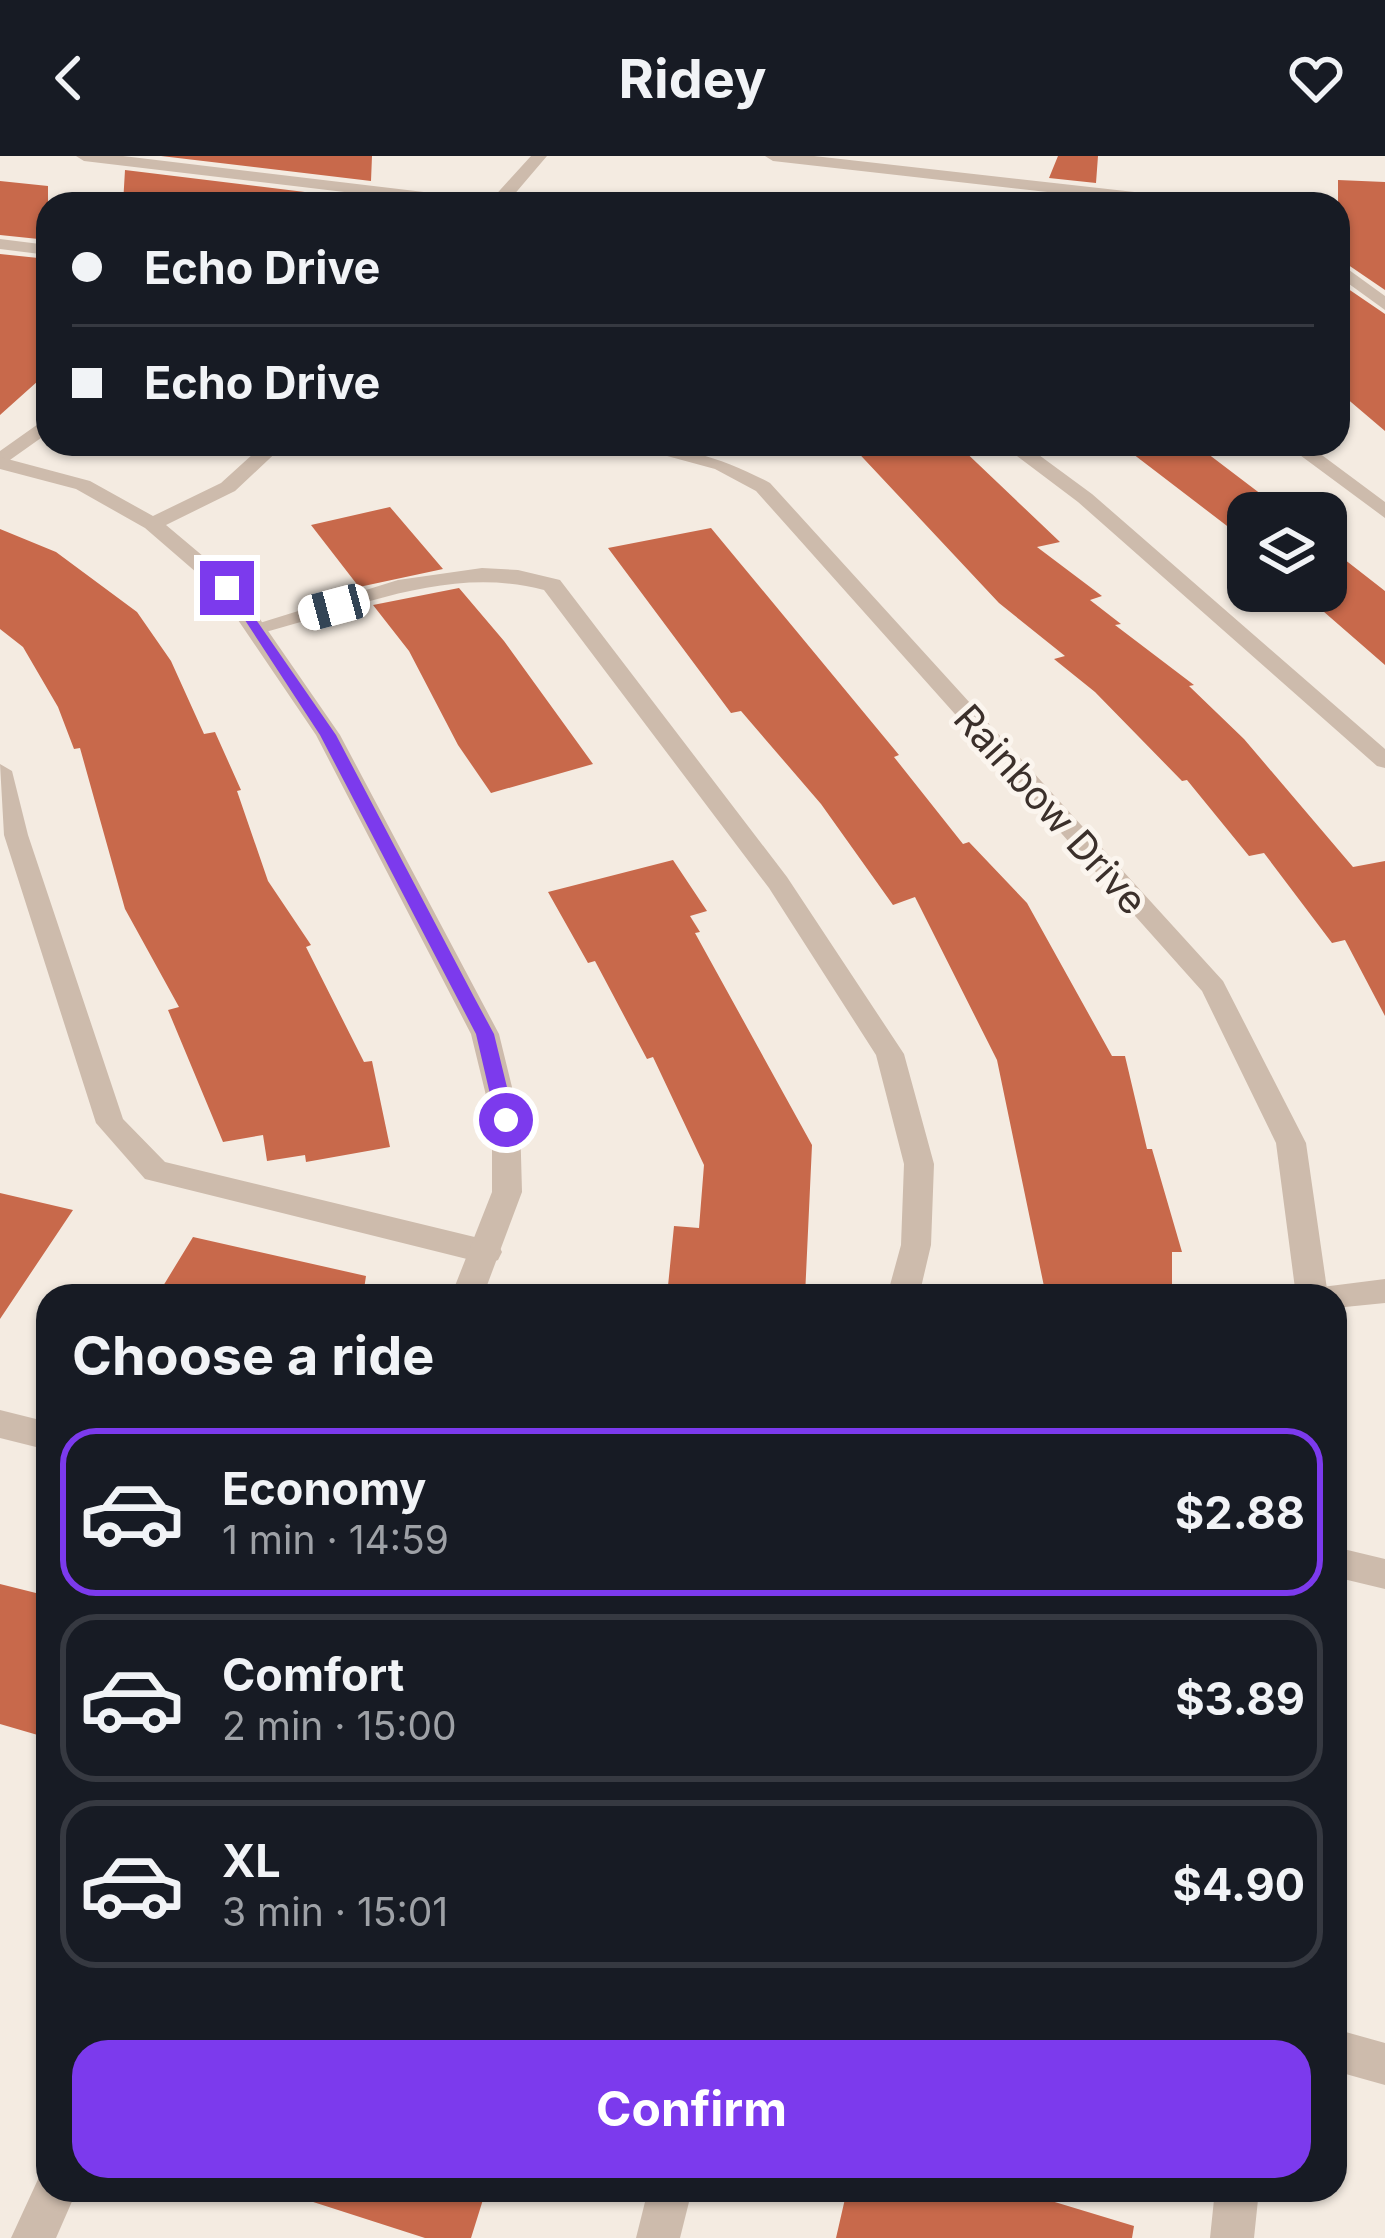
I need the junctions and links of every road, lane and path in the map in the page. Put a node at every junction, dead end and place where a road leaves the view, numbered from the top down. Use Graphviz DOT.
graph roads {
  1 [pos="83,156"];
  2 [pos="539,156"];
  3 [pos="773,156"];
  4 [pos="385,192"];
  5 [pos="507,192"];
  6 [pos="1091,192"];
  7 [pos="0,244"];
  8 [pos="36,248"];
  9 [pos="1350,276"];
  10 [pos="1385,304"];
  11 [pos="36,433"];
  12 [pos="262,456"];
  13 [pos="684,456"];
  14 [pos="1027,456"];
  15 [pos="1311,456"];
  16 [pos="0,462"];
  17 [pos="1385,512"];
  18 [pos="152,524"];
  19 [pos="258,627"];
  20 [pos="1385,761"];
  21 [pos="0,771"];
  22 [pos="488,1252"];
  23 [pos="473,1284"];
  24 [pos="906,1284"];
  25 [pos="1310,1284"];
  26 [pos="1385,1291"];
  27 [pos="1347,1295"];
  28 [pos="0,1424"];
  29 [pos="36,1433"];
  30 [pos="1347,1565"];
  31 [pos="1385,1574"];
  32 [pos="1347,2053"];
  33 [pos="1385,2064"];
  34 [pos="50,2202"];
  35 [pos="667,2202"];
  36 [pos="1236,2202"];
  37 [pos="33,2238"];
  38 [pos="658,2238"];
  39 [pos="1232,2238"];
  1 -- 4 [label="street"];
  2 -- 5 [label="street"];
  3 -- 6 [label="street"];
  7 -- 8 [label="street"];
  9 -- 10 [label="street"];
  11 -- 16 [label="street"];
  12 -- 18 [label="street"];
  13 -- 25 [label="street, Rainbow Drive"];
  14 -- 20 [label="street"];
  15 -- 17 [label="street"];
  16 -- 18 [label="street"];
  18 -- 19 [label="street"];
  19 -- 22 [label="street"];
  19 -- 24 [label="street"];
  21 -- 22 [label="street"];
  22 -- 23 [label="street"];
  26 -- 27 [label="street"];
  28 -- 29 [label="street"];
  30 -- 31 [label="street"];
  32 -- 33 [label="street"];
  34 -- 37 [label="street"];
  35 -- 38 [label="street"];
  36 -- 39 [label="street"];
}
